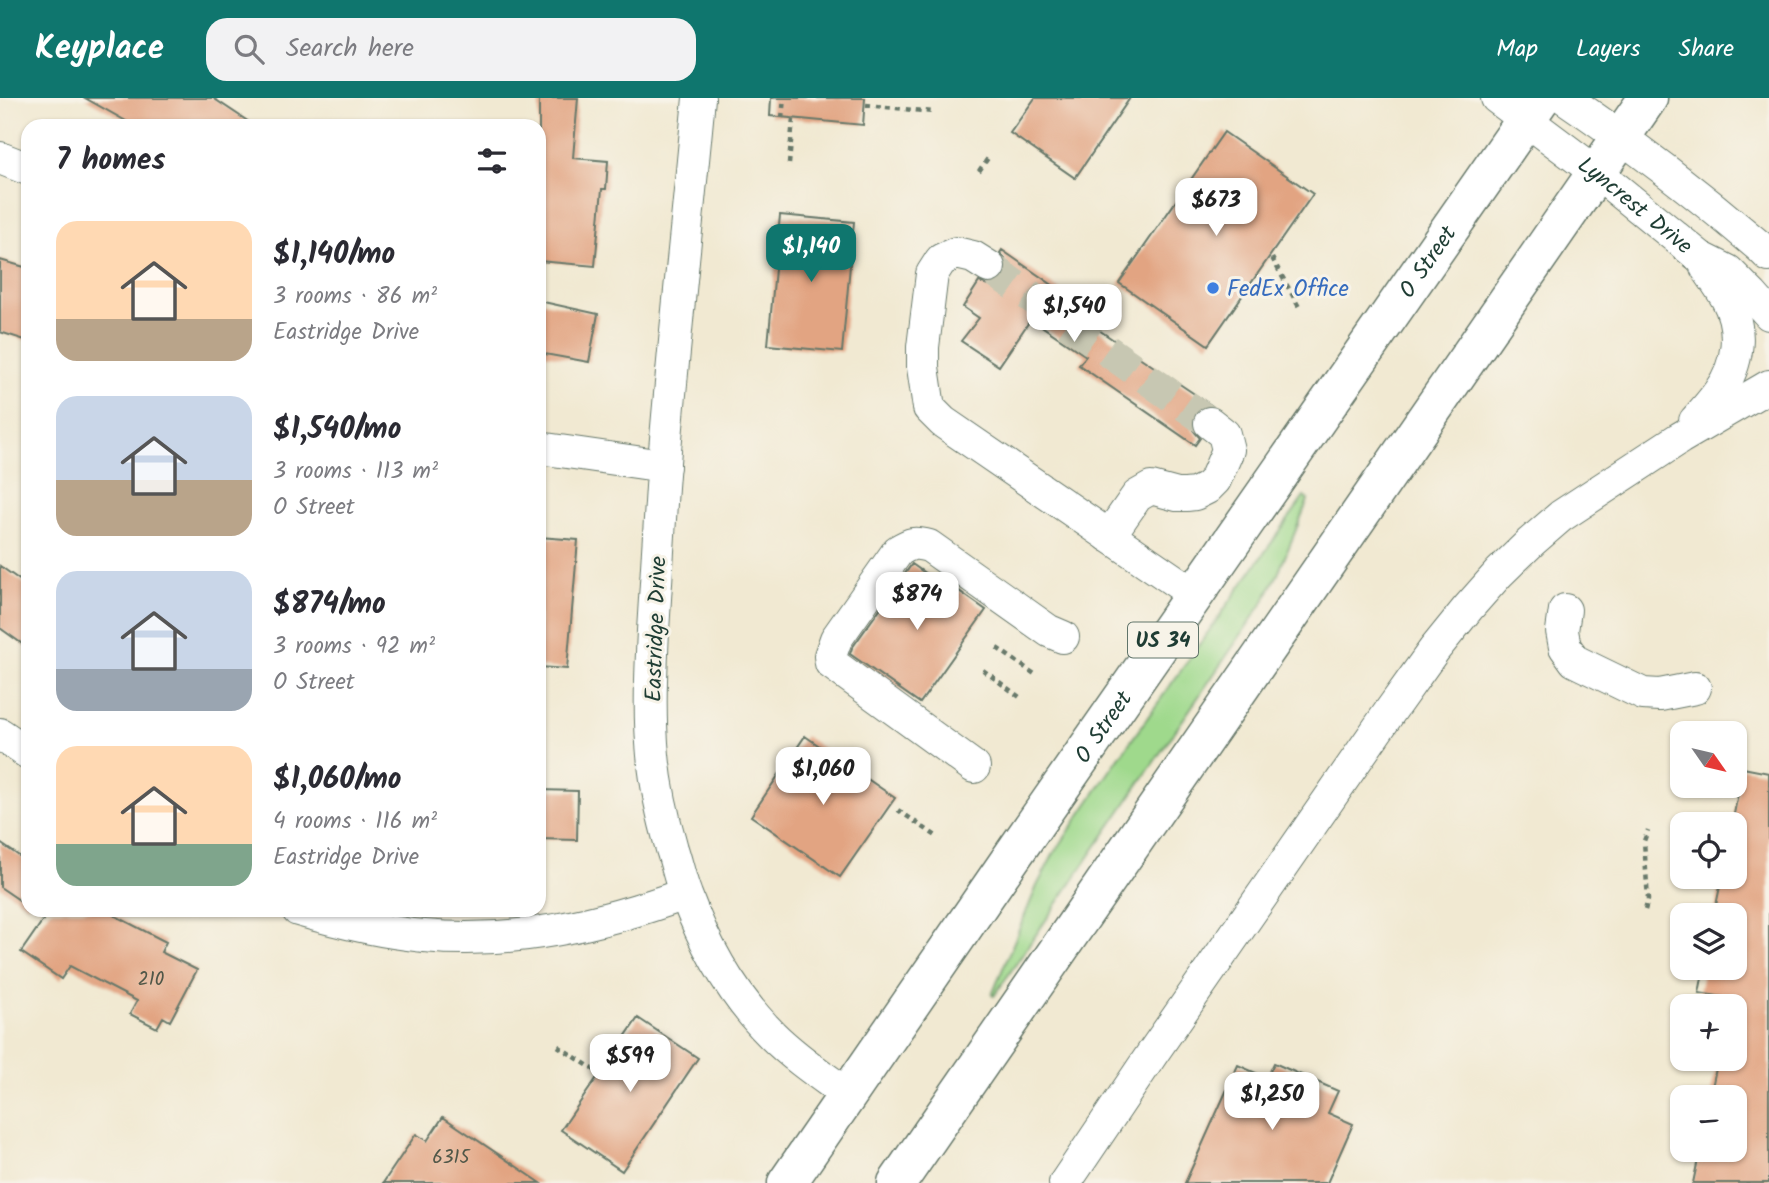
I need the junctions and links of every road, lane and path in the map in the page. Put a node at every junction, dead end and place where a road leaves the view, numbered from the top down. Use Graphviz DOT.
graph roads {
  1 [pos="699,98"];
  2 [pos="784,98"];
  3 [pos="1565,98"];
  4 [pos="1648,98"];
  5 [pos="866,105"];
  6 [pos="1521,105"];
  7 [pos="933,112"];
  8 [pos="782,118"];
  9 [pos="793,119"];
  10 [pos="1621,136"];
  11 [pos="0,158"];
  12 [pos="988,158"];
  13 [pos="789,164"];
  14 [pos="21,166"];
  15 [pos="979,171"];
  16 [pos="1597,173"];
  17 [pos="1769,256"];
  18 [pos="1700,257"];
  19 [pos="1272,258"];
  20 [pos="989,267"];
  21 [pos="1300,307"];
  22 [pos="1769,314"];
  23 [pos="1769,386"];
  24 [pos="1209,423"];
  25 [pos="1680,438"];
  26 [pos="546,449"];
  27 [pos="664,466"];
  28 [pos="1110,536"];
  29 [pos="1194,594"];
  30 [pos="1565,610"];
  31 [pos="1063,637"];
  32 [pos="997,648"];
  33 [pos="983,670"];
  34 [pos="1037,675"];
  35 [pos="1695,688"];
  36 [pos="1021,698"];
  37 [pos="0,734"];
  38 [pos="21,748"];
  39 [pos="974,767"];
  40 [pos="898,810"];
  41 [pos="1648,830"];
  42 [pos="939,838"];
  43 [pos="685,894"];
  44 [pos="1645,910"];
  45 [pos="325,917"];
  46 [pos="558,1046"];
  47 [pos="596,1071"];
  48 [pos="848,1095"];
  49 [pos="787,1183"];
  50 [pos="897,1183"];
  51 [pos="1065,1183"];
  1 -- 27 [label="street, Eastridge Drive"];
  2 -- 8 [label="path"];
  3 -- 10 [label="street, Lyncrest Drive"];
  4 -- 10 [label="main road"];
  5 -- 7 [label="path"];
  6 -- 16 [label="street, Lyncrest Drive"];
  6 -- 29 [label="main road, O Street / US 34"];
  9 -- 13 [label="path"];
  10 -- 16 [label="main road"];
  10 -- 17 [label="street, Lyncrest Drive"];
  11 -- 14 [label="street"];
  12 -- 15 [label="path"];
  16 -- 18 [label="street, Lyncrest Drive"];
  16 -- 50 [label="main road"];
  18 -- 22 [label="street, Lyncrest Drive"];
  18 -- 25 [label="street"];
  19 -- 21 [label="path"];
  20 -- 28 [label="street"];
  23 -- 25 [label="street"];
  24 -- 28 [label="street"];
  25 -- 51 [label="street"];
  26 -- 27 [label="street"];
  27 -- 43 [label="street, Eastridge Drive"];
  28 -- 29 [label="street"];
  29 -- 48 [label="main road, O Street / US 34"];
  30 -- 35 [label="street"];
  31 -- 39 [label="street"];
  32 -- 34 [label="path"];
  33 -- 36 [label="path"];
  37 -- 38 [label="street"];
  40 -- 42 [label="path"];
  41 -- 44 [label="path"];
  43 -- 45 [label="street"];
  43 -- 48 [label="street, Eastridge Drive"];
  46 -- 47 [label="path"];
  48 -- 49 [label="main road, O Street / US 34"];
}
